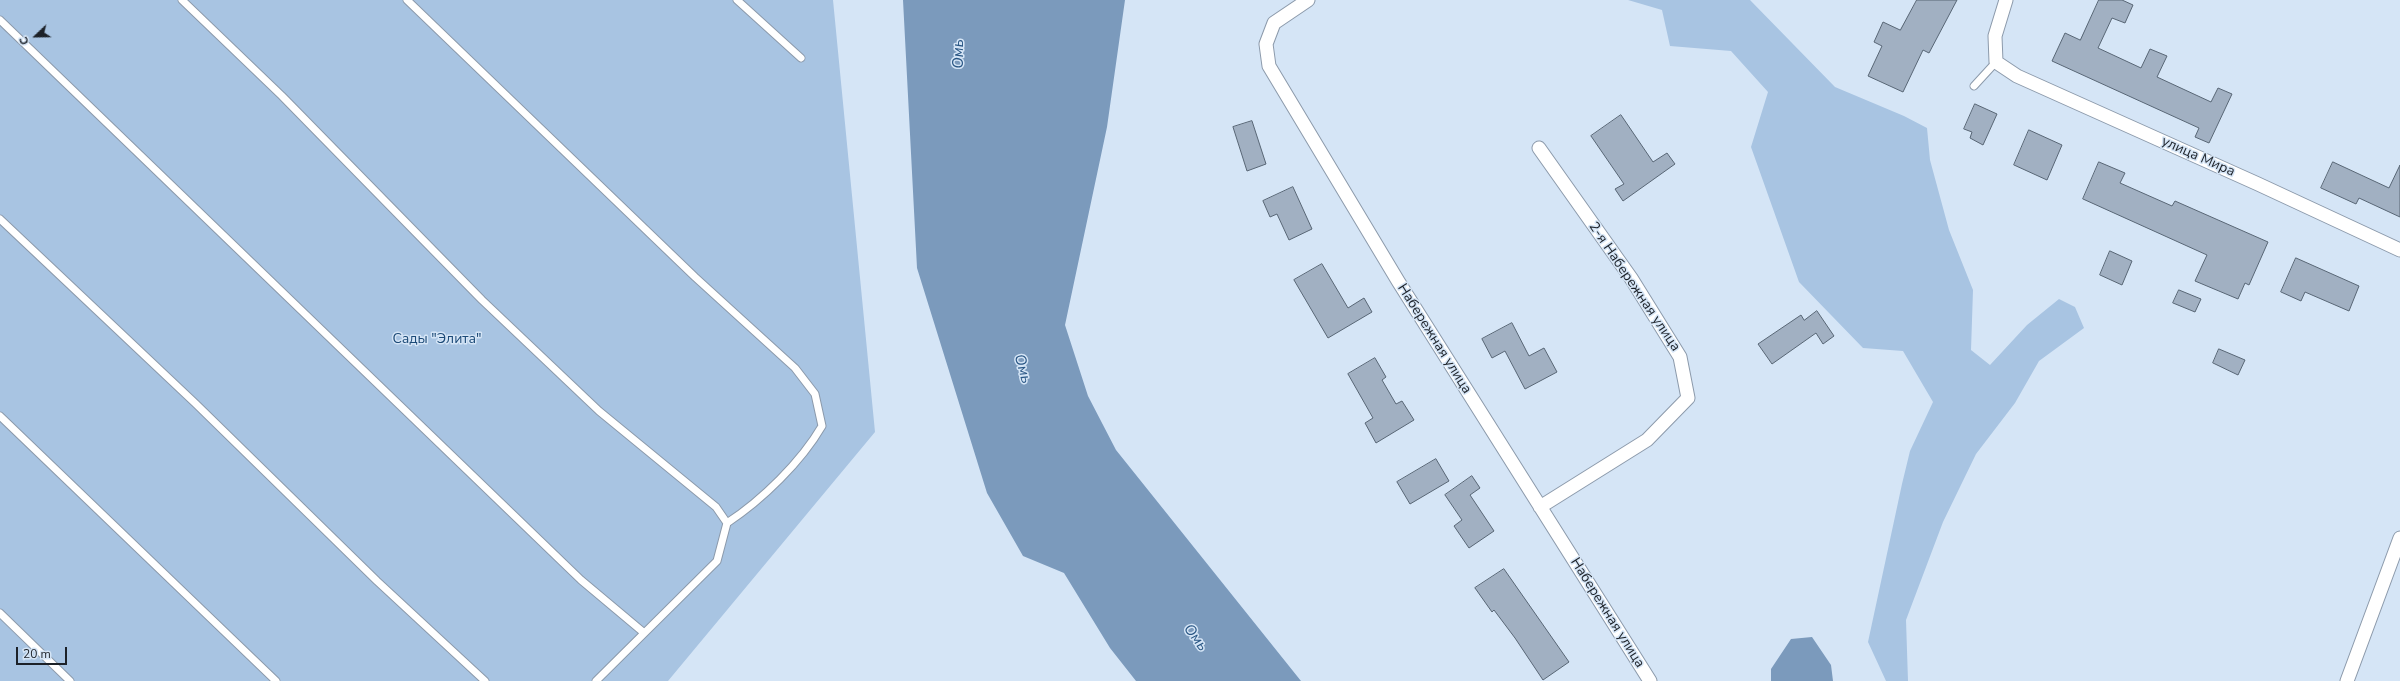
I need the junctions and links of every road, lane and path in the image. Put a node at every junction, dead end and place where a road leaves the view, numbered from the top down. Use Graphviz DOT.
graph roads {
  1 [pos="182,0"];
  2 [pos="407,0"];
  3 [pos="737,0"];
  4 [pos="1308,0"];
  5 [pos="2006,0"];
  6 [pos="0,20"];
  7 [pos="801,58"];
  8 [pos="1996,62"];
  9 [pos="1974,86"];
  10 [pos="1539,148"];
  11 [pos="0,219"];
  12 [pos="2400,250"];
  13 [pos="0,416"];
  14 [pos="1540,507"];
  15 [pos="727,523"];
  16 [pos="2400,538"];
  17 [pos="0,613"];
  18 [pos="643,632"];
  19 [pos="70,681"];
  20 [pos="276,681"];
  21 [pos="485,681"];
  22 [pos="596,681"];
  23 [pos="1650,681"];
  24 [pos="2347,681"];
  1 -- 15 [label="lane"];
  2 -- 15 [label="lane"];
  3 -- 7 [label="lane"];
  4 -- 14 [label="street, Набережная улица"];
  5 -- 8 [label="street"];
  6 -- 18 [label="lane"];
  8 -- 9 [label="lane"];
  8 -- 12 [label="street, улица Мира"];
  10 -- 14 [label="street, 2-я Набережная улица"];
  11 -- 21 [label="lane"];
  13 -- 20 [label="lane"];
  14 -- 23 [label="street, Набережная улица"];
  15 -- 18 [label="lane"];
  16 -- 24 [label="street"];
  17 -- 19 [label="lane"];
  18 -- 22 [label="lane"];
}
